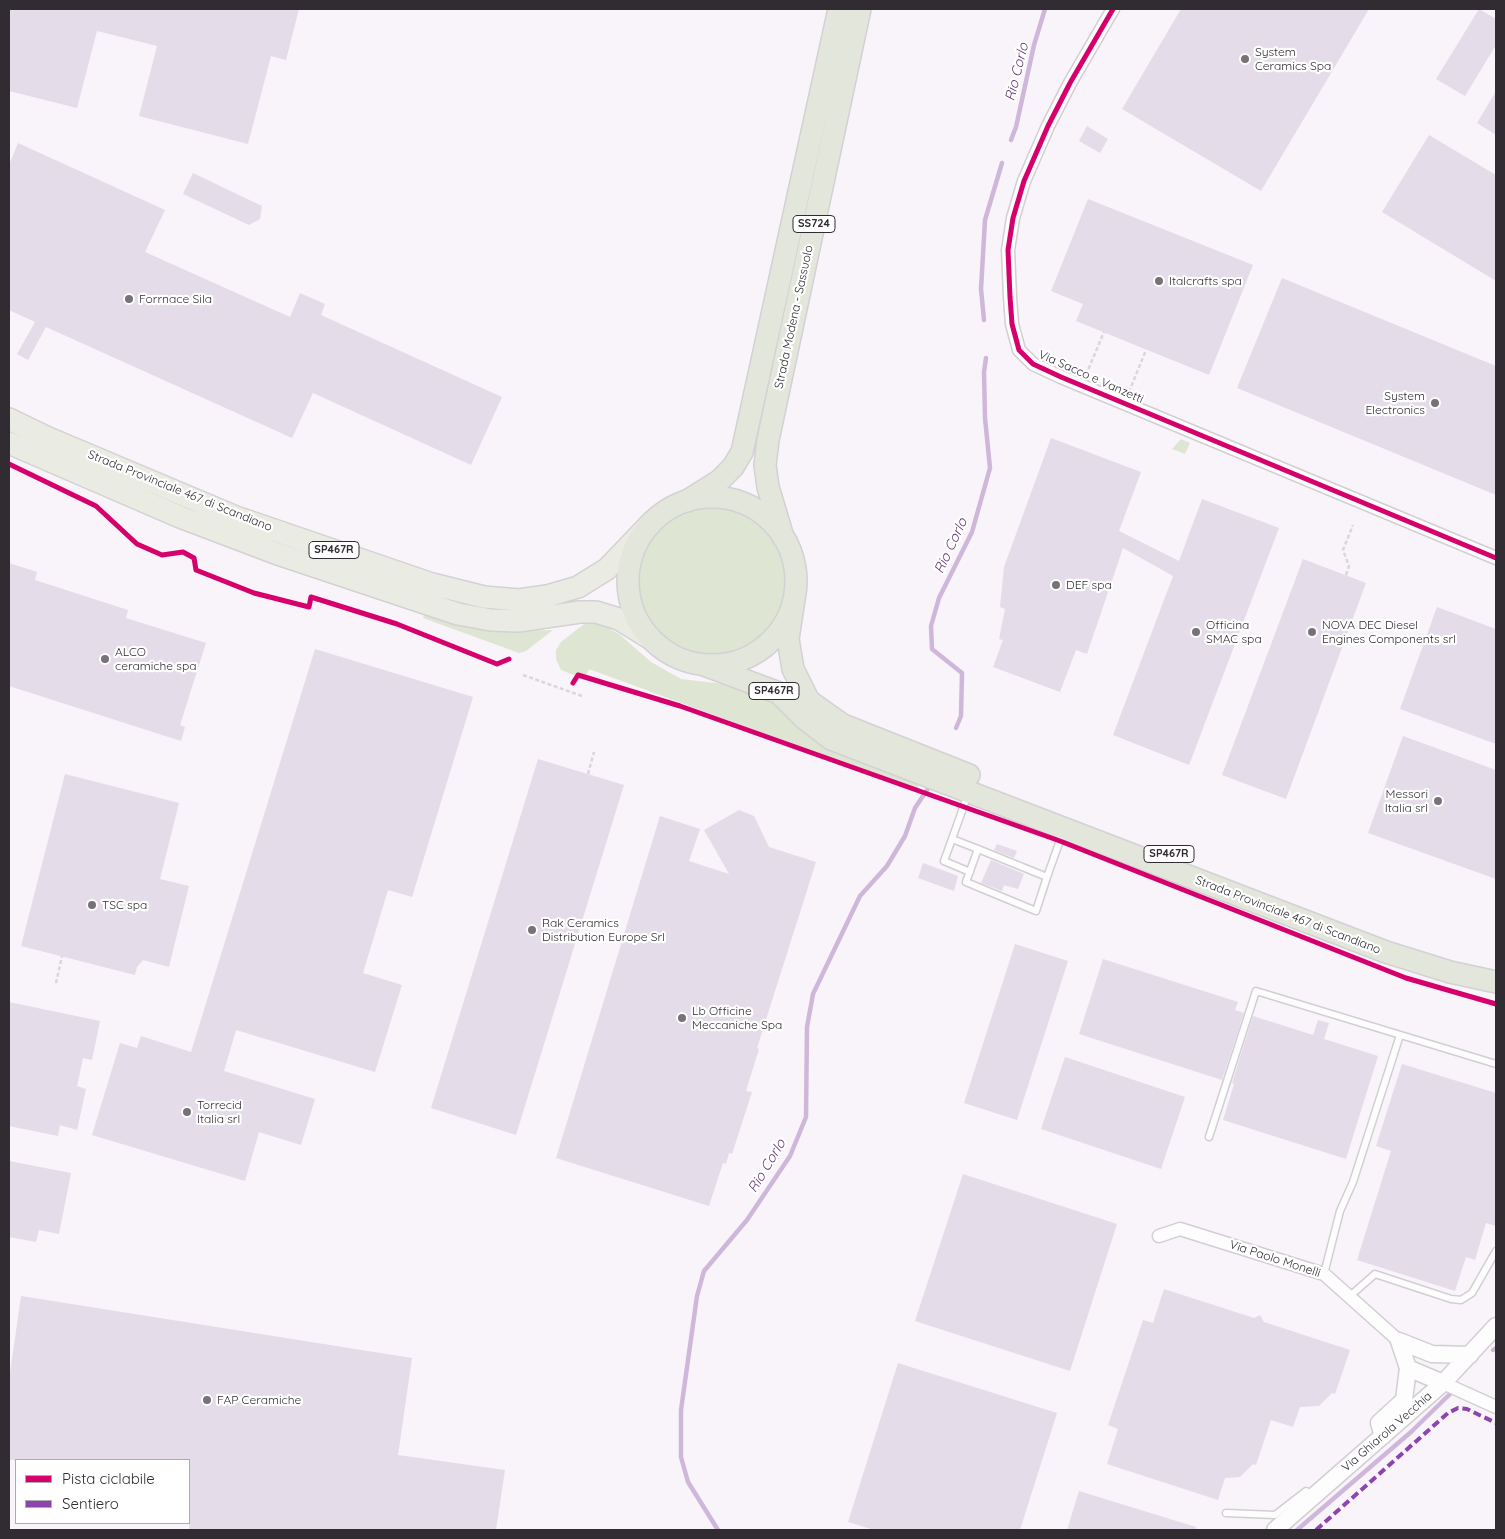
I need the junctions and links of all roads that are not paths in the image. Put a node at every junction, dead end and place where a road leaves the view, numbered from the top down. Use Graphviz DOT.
graph roads {
  1 [pos="840,9"];
  2 [pos="860,9"];
  3 [pos="1113,9"];
  4 [pos="9,419"];
  5 [pos="9,443"];
  6 [pos="687,501"];
  7 [pos="651,523"];
  8 [pos="783,537"];
  9 [pos="1496,558"];
  10 [pos="794,599"];
  11 [pos="648,636"];
  12 [pos="704,665"];
  13 [pos="837,732"];
  14 [pos="970,790"];
  15 [pos="1064,828"];
  16 [pos="952,839"];
  17 [pos="978,849"];
  18 [pos="970,872"];
  19 [pos="1047,877"];
  20 [pos="1351,933"];
  21 [pos="1496,970"];
  22 [pos="1496,981"];
  23 [pos="1496,993"];
  24 [pos="1400,1035"];
  25 [pos="1496,1064"];
  26 [pos="1210,1137"];
  27 [pos="1159,1236"];
  28 [pos="1496,1251"];
  29 [pos="1324,1274"];
  30 [pos="1350,1296"];
  31 [pos="1495,1328"];
  32 [pos="1399,1342"];
  33 [pos="1432,1354"];
  34 [pos="1470,1355"];
  35 [pos="1408,1368"];
  36 [pos="1443,1382"];
  37 [pos="1496,1407"];
  38 [pos="1383,1436"];
  39 [pos="1315,1496"];
  40 [pos="1226,1514"];
  41 [pos="1275,1530"];
  1 -- 6 [label="highway, Strada Modena - Sassuolo / SS724"];
  2 -- 8 [label="highway, Strada Modena - Sassuolo / SS724"];
  3 -- 9 [label="street, Via Sacco e Vanzetti"];
  4 -- 7 [label="main road, Strada Provinciale 467 di Scandiano / SP467R"];
  5 -- 11 [label="main road, Strada Provinciale 467 di Scandiano / SP467R"];
  6 -- 7 [label="highway, Strada Provinciale 467 di Scandiano"];
  6 -- 8 [label="highway, Strada Provinciale 467 di Scandiano"];
  7 -- 11 [label="highway, Strada Provinciale 467 di Scandiano"];
  8 -- 10 [label="highway, Strada Provinciale 467 di Scandiano"];
  10 -- 12 [label="highway, Strada Provinciale 467 di Scandiano"];
  10 -- 13 [label="highway, SP467R"];
  11 -- 12 [label="highway, Strada Provinciale 467 di Scandiano"];
  12 -- 13 [label="highway, SP467R"];
  13 -- 14 [label="highway, Strada Provinciale 467 di Scandiano / SP467R"];
  13 -- 20 [label="highway, Strada Provinciale 467 di Scandiano / SP467R"];
  14 -- 15 [label="highway, Strada Provinciale 467 di Scandiano / SP467R"];
  14 -- 16 [label="lane"];
  15 -- 19 [label="lane"];
  15 -- 20 [label="highway, Strada Provinciale 467 di Scandiano / SP467R"];
  16 -- 17 [label="lane"];
  16 -- 18 [label="lane"];
  17 -- 18 [label="lane"];
  17 -- 19 [label="lane"];
  18 -- 19 [label="lane"];
  20 -- 21 [label="highway"];
  20 -- 22 [label="highway, Strada Provinciale 467 di Scandiano / SP467R"];
  20 -- 23 [label="highway"];
  24 -- 25 [label="lane"];
  24 -- 26 [label="lane"];
  24 -- 29 [label="lane"];
  27 -- 29 [label="street, Via Paolo Monelli"];
  28 -- 30 [label="lane"];
  29 -- 30 [label="street, Via Paolo Monelli"];
  30 -- 32 [label="street, Via Paolo Monelli"];
  31 -- 34 [label="street, Via Ghiarola Vecchia"];
  32 -- 33 [label="street"];
  32 -- 35 [label="street"];
  33 -- 34 [label="street"];
  33 -- 36 [label="street"];
  34 -- 36 [label="street, Via Ghiarola Vecchia"];
  35 -- 36 [label="street"];
  35 -- 38 [label="street"];
  36 -- 37 [label="street"];
  36 -- 38 [label="street, Via Ghiarola Vecchia"];
  38 -- 39 [label="street, Via Ghiarola Vecchia"];
  39 -- 40 [label="lane"];
  39 -- 41 [label="street, Via Ghiarola Vecchia"];
}
